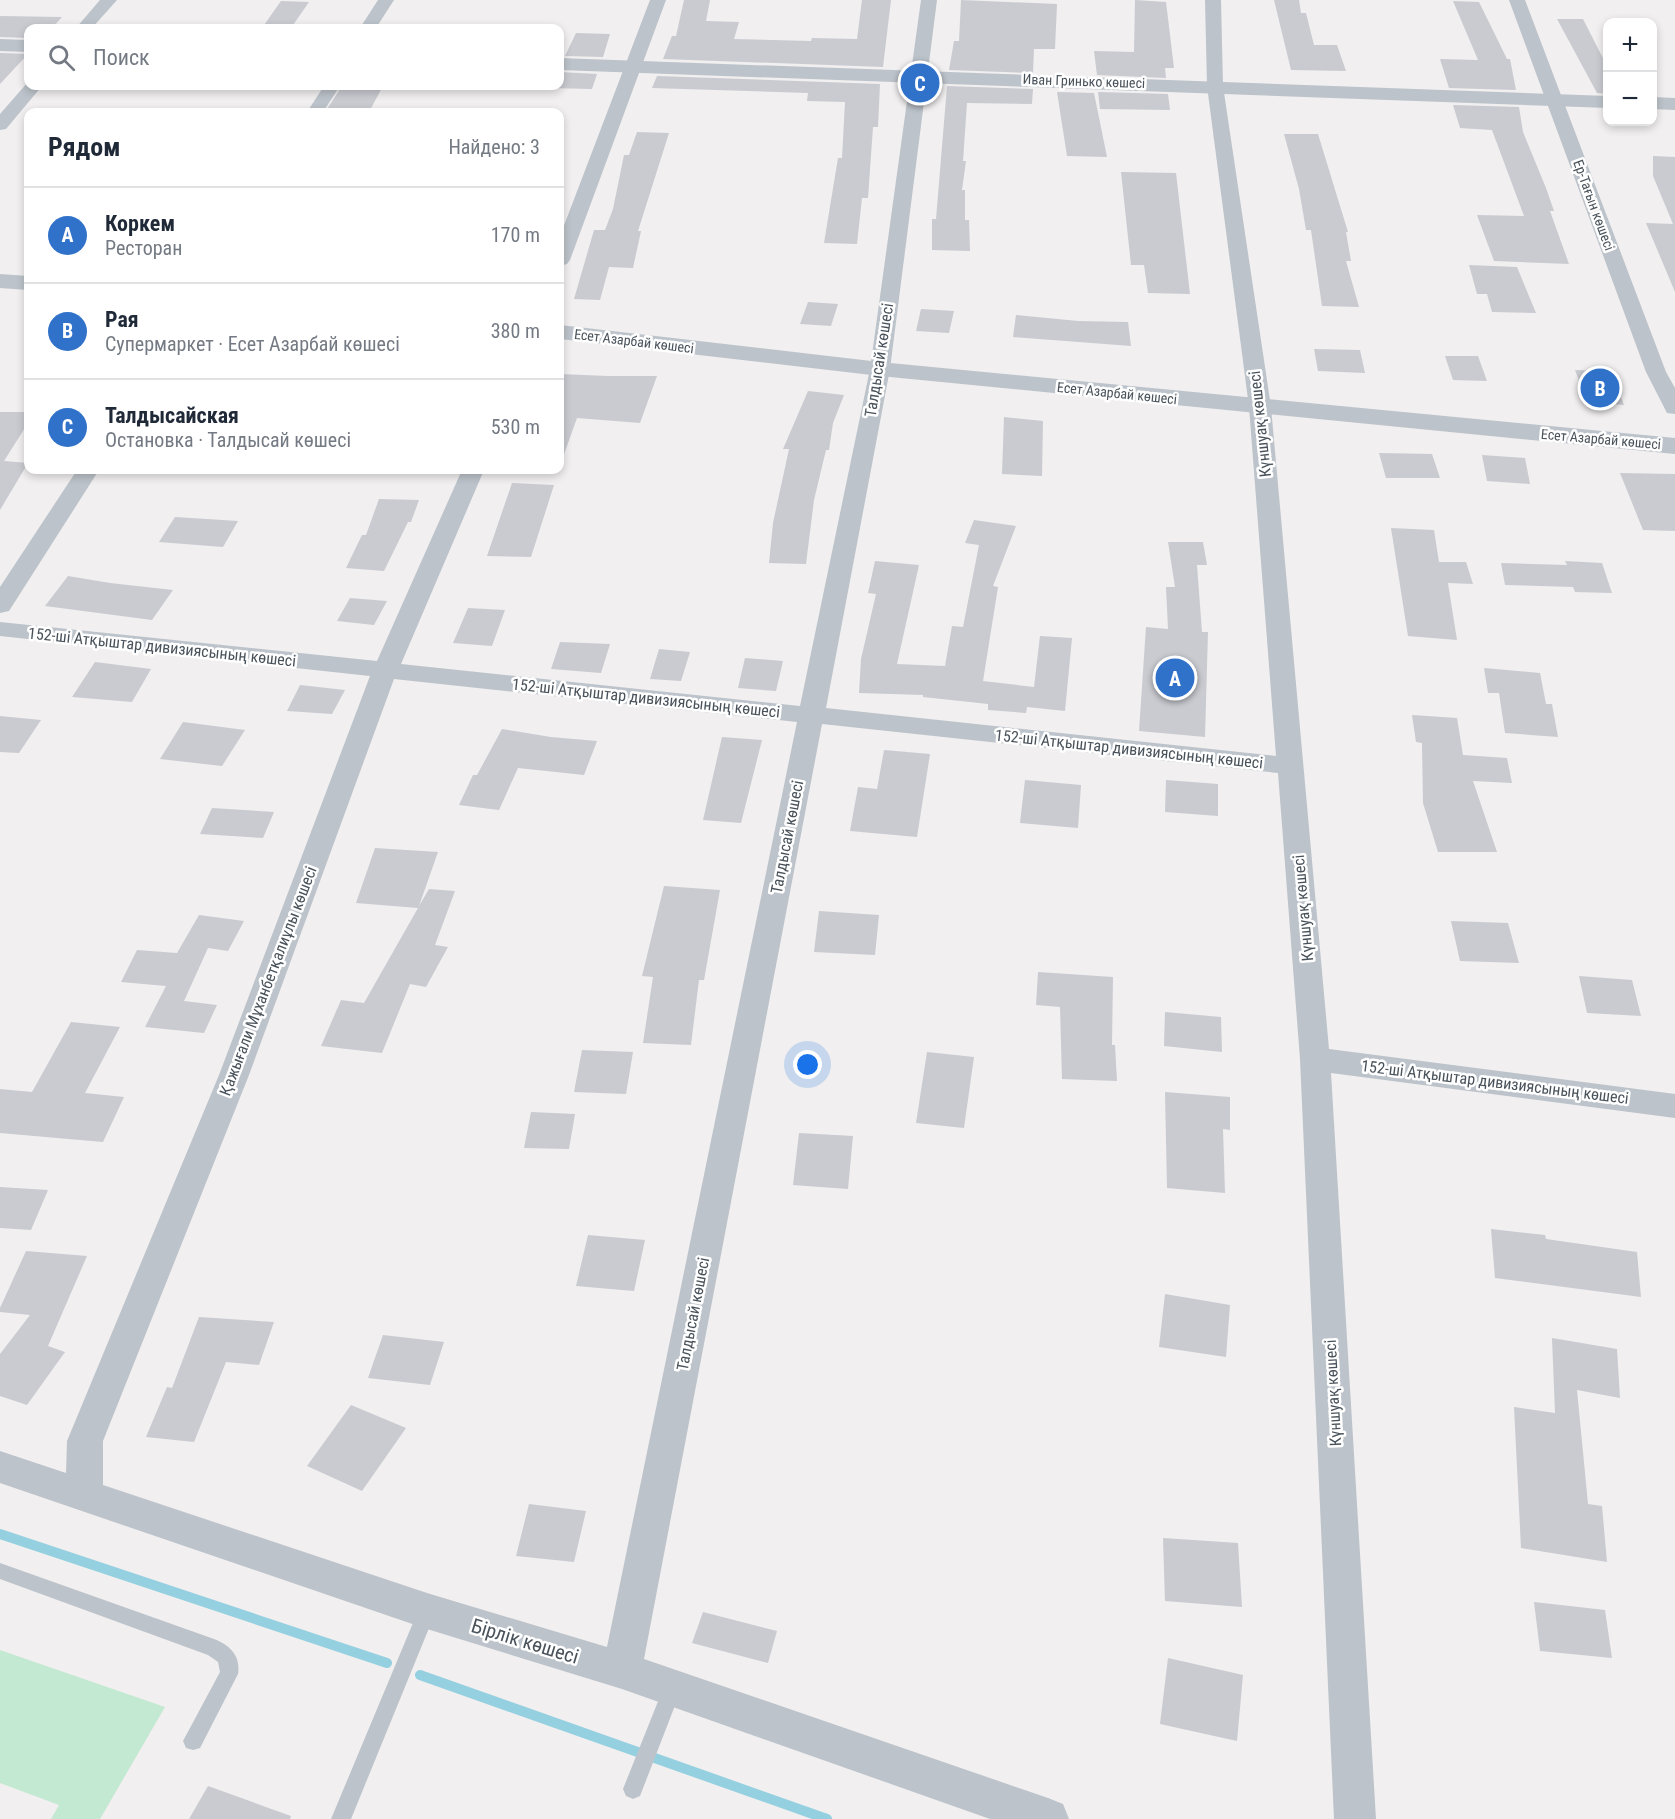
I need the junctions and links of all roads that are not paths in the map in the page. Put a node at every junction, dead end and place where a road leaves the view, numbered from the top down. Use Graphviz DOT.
graph roads {
  1 [pos="109,0"];
  2 [pos="386,0"];
  3 [pos="658,0"];
  4 [pos="929,0"];
  5 [pos="1213,0"];
  6 [pos="1517,0"];
  7 [pos="88,24"];
  8 [pos="371,24"];
  9 [pos="0,45"];
  10 [pos="24,46"];
  11 [pos="564,64"];
  12 [pos="632,66"];
  13 [pos="921,75"];
  14 [pos="1215,86"];
  15 [pos="31,90"];
  16 [pos="329,90"];
  17 [pos="1555,100"];
  18 [pos="1603,102"];
  19 [pos="1657,104"];
  20 [pos="1675,104"];
  21 [pos="318,108"];
  22 [pos="0,125"];
  23 [pos="564,249"];
  24 [pos="0,280"];
  25 [pos="24,283"];
  26 [pos="564,332"];
  27 [pos="880,369"];
  28 [pos="1260,407"];
  29 [pos="1675,408"];
  30 [pos="1675,446"];
  31 [pos="85,474"];
  32 [pos="471,474"];
  33 [pos="0,606"];
  34 [pos="0,629"];
  35 [pos="385,670"];
  36 [pos="811,716"];
  37 [pos="1292,766"];
  38 [pos="1316,1059"];
  39 [pos="1675,1106"];
  40 [pos="0,1467"];
  41 [pos="84,1497"];
  42 [pos="0,1571"];
  43 [pos="427,1611"];
  44 [pos="622,1670"];
  45 [pos="673,1688"];
  46 [pos="193,1741"];
  47 [pos="636,1781"];
  48 [pos="341,1819"];
  49 [pos="1048,1819"];
  50 [pos="1355,1819"];
  1 -- 7 [label="street"];
  2 -- 8 [label="street"];
  3 -- 12 [label="street"];
  4 -- 13 [label="street, Талдысай көшесі"];
  5 -- 14 [label="street, Күншуақ көшесі"];
  6 -- 17 [label="street, Ер-Тағын көшесі"];
  9 -- 10 [label="street"];
  11 -- 12 [label="street, Иван Гринько көшесі"];
  12 -- 13 [label="street, Иван Гринько көшесі"];
  12 -- 23 [label="street"];
  13 -- 14 [label="street, Иван Гринько көшесі"];
  13 -- 27 [label="street, Талдысай көшесі"];
  14 -- 17 [label="street, Иван Гринько көшесі"];
  14 -- 28 [label="street, Күншуақ көшесі"];
  15 -- 22 [label="street"];
  16 -- 21 [label="street"];
  17 -- 18 [label="street, Иван Гринько көшесі"];
  17 -- 29 [label="street, Ер-Тағын көшесі"];
  19 -- 20 [label="street"];
  24 -- 25 [label="street"];
  26 -- 27 [label="street, Есет Азарбай көшесі"];
  27 -- 28 [label="street, Есет Азарбай көшесі"];
  27 -- 36 [label="street, Талдысай көшесі"];
  28 -- 30 [label="street, Есет Азарбай көшесі"];
  28 -- 37 [label="street, Күншуақ көшесі"];
  31 -- 33 [label="street"];
  32 -- 35 [label="street, Қажығали Мұханбетқалиұлы көшесі"];
  34 -- 35 [label="street, 152-ші Атқыштар дивизиясының көшесі"];
  35 -- 36 [label="street, 152-ші Атқыштар дивизиясының көшесі"];
  35 -- 41 [label="street, Қажығали Мұханбетқалиұлы көшесі"];
  36 -- 37 [label="street, 152-ші Атқыштар дивизиясының көшесі"];
  36 -- 44 [label="street, Талдысай көшесі"];
  37 -- 38 [label="street, Күншуақ көшесі"];
  38 -- 39 [label="street, 152-ші Атқыштар дивизиясының көшесі"];
  38 -- 50 [label="street, Күншуақ көшесі"];
  40 -- 41 [label="street, Бірлік көшесі"];
  41 -- 43 [label="street, Бірлік көшесі"];
  42 -- 46 [label="lane"];
  43 -- 44 [label="street, Бірлік көшесі"];
  43 -- 48 [label="lane"];
  44 -- 45 [label="street, Бірлік көшесі"];
  45 -- 47 [label="lane"];
  45 -- 49 [label="street, Бірлік көшесі"];
}
